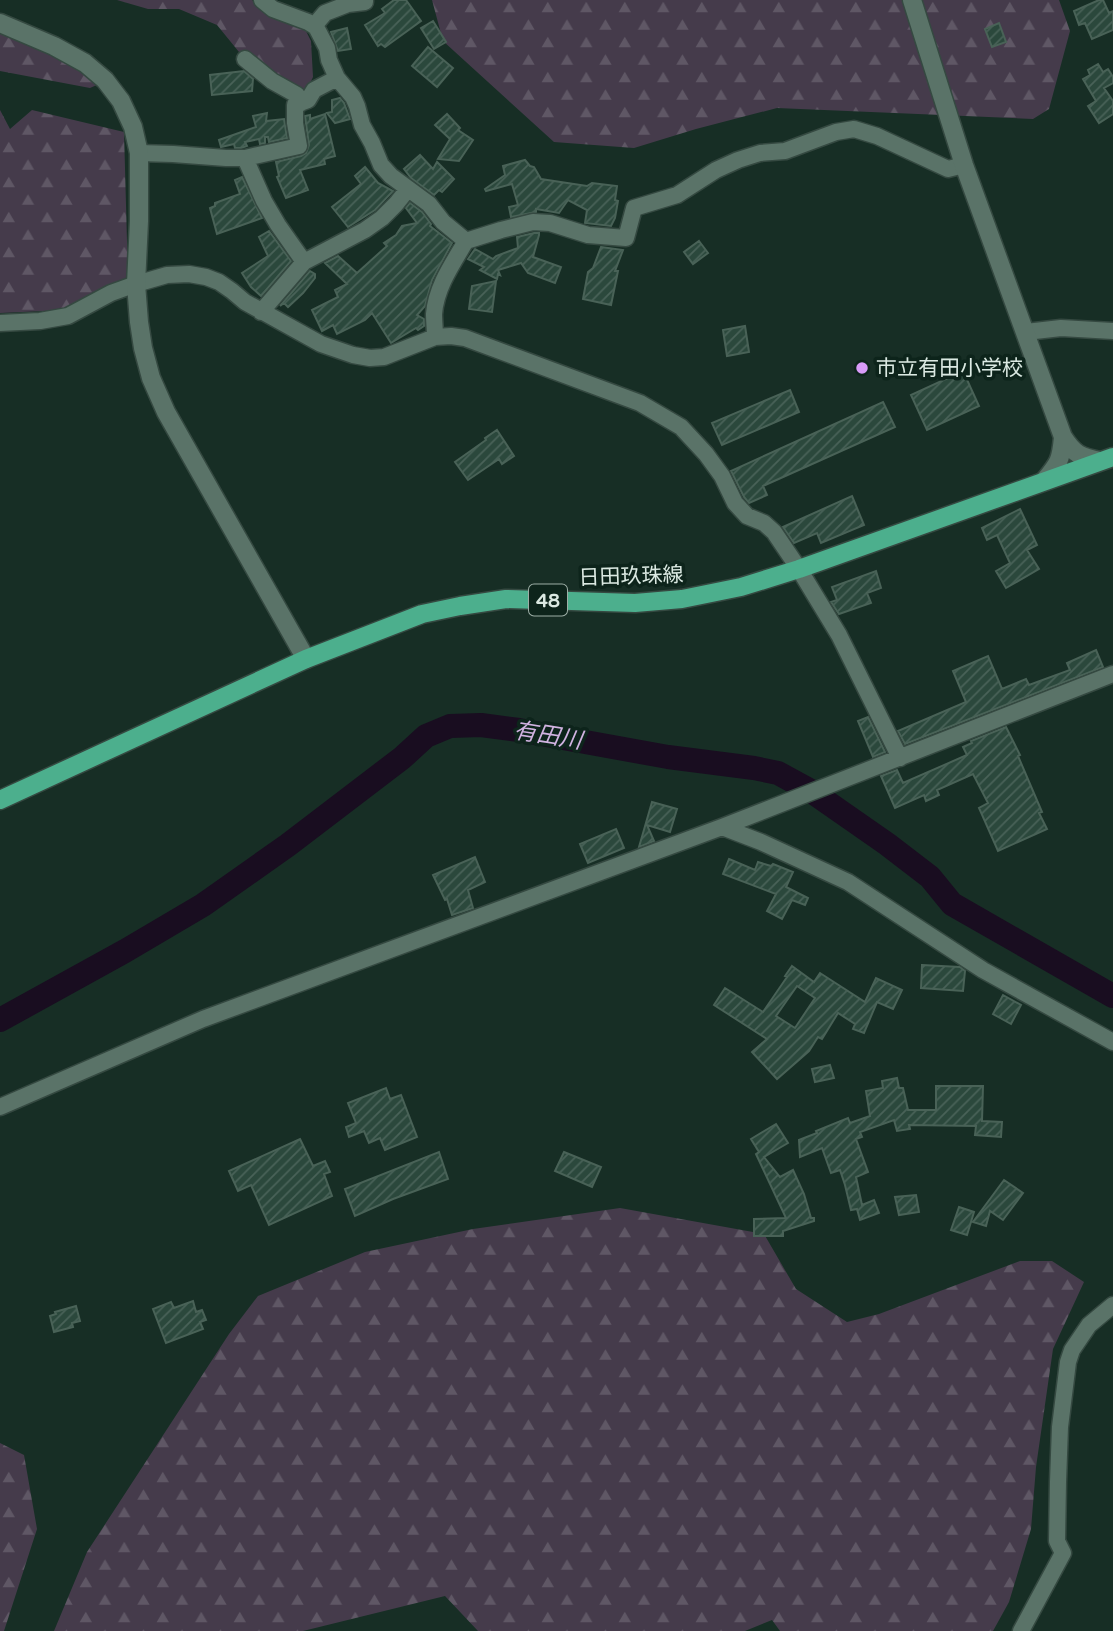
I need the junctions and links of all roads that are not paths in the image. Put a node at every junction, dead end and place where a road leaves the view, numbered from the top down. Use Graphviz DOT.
graph roads {
  1 [pos="262,0"];
  2 [pos="365,0"];
  3 [pos="912,0"];
  4 [pos="0,23"];
  5 [pos="314,26"];
  6 [pos="245,59"];
  7 [pos="337,78"];
  8 [pos="300,103"];
  9 [pos="139,153"];
  10 [pos="245,158"];
  11 [pos="964,165"];
  12 [pos="408,189"];
  13 [pos="466,241"];
  14 [pos="303,262"];
  15 [pos="136,284"];
  16 [pos="261,312"];
  17 [pos="0,323"];
  18 [pos="1113,331"];
  19 [pos="1026,332"];
  20 [pos="435,337"];
  21 [pos="1063,437"];
  22 [pos="1107,459"];
  23 [pos="1045,481"];
  24 [pos="799,569"];
  25 [pos="306,659"];
  26 [pos="1113,674"];
  27 [pos="900,758"];
  28 [pos="0,800"];
  29 [pos="728,825"];
  30 [pos="1113,1042"];
  31 [pos="0,1107"];
  32 [pos="1113,1304"];
  33 [pos="1021,1631"];
  1 -- 5 [label="street"];
  2 -- 5 [label="street"];
  3 -- 11 [label="street"];
  4 -- 9 [label="street"];
  5 -- 7 [label="street"];
  6 -- 8 [label="street"];
  7 -- 8 [label="street"];
  7 -- 12 [label="street"];
  8 -- 10 [label="street"];
  9 -- 10 [label="street"];
  9 -- 15 [label="street"];
  10 -- 14 [label="street"];
  11 -- 13 [label="street"];
  11 -- 19 [label="street"];
  12 -- 13 [label="street"];
  12 -- 14 [label="street"];
  13 -- 20 [label="street"];
  14 -- 16 [label="street"];
  15 -- 16 [label="street"];
  15 -- 17 [label="street"];
  15 -- 25 [label="street"];
  16 -- 20 [label="street"];
  18 -- 19 [label="street"];
  19 -- 21 [label="street"];
  20 -- 24 [label="street"];
  21 -- 22 [label="street"];
  21 -- 23 [label="street"];
  22 -- 23 [label="main road, 日田玖珠線 / 48"];
  23 -- 24 [label="main road, 日田玖珠線 / 48"];
  24 -- 25 [label="main road, 日田玖珠線 / 48"];
  24 -- 27 [label="street"];
  25 -- 28 [label="main road, 日田玖珠線 / 48"];
  26 -- 27 [label="street"];
  27 -- 29 [label="street"];
  29 -- 30 [label="street"];
  29 -- 31 [label="street"];
  32 -- 33 [label="street"];
}
